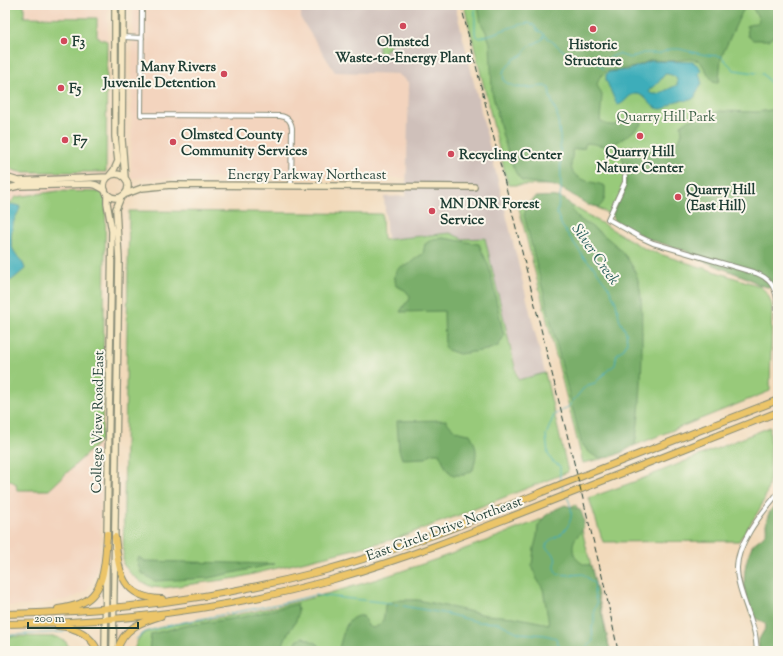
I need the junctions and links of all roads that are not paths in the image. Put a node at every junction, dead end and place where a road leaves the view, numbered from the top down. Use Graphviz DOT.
graph roads {
  1 [pos="115,5"];
  2 [pos="123,5"];
  3 [pos="142,5"];
  4 [pos="122,37"];
  5 [pos="142,38"];
  6 [pos="109,176"];
  7 [pos="625,176"];
  8 [pos="5,177"];
  9 [pos="126,179"];
  10 [pos="291,186"];
  11 [pos="474,187"];
  12 [pos="5,189"];
  13 [pos="140,189"];
  14 [pos="106,192"];
  15 [pos="124,195"];
  16 [pos="778,386"];
  17 [pos="778,400"];
  18 [pos="778,412"];
  19 [pos="778,493"];
  20 [pos="107,534"];
  21 [pos="115,536"];
  22 [pos="192,598"];
  23 [pos="113,608"];
  24 [pos="105,609"];
  25 [pos="181,610"];
  26 [pos="28,613"];
  27 [pos="5,614"];
  28 [pos="105,619"];
  29 [pos="113,619"];
  30 [pos="5,624"];
  31 [pos="26,624"];
  32 [pos="98,651"];
  33 [pos="105,651"];
  34 [pos="112,651"];
  35 [pos="117,651"];
  36 [pos="757,651"];
  1 -- 6 [label="main road"];
  2 -- 4 [label="main road"];
  3 -- 5 [label="street"];
  4 -- 5 [label="street"];
  4 -- 9 [label="main road"];
  5 -- 10 [label="street"];
  6 -- 8 [label="main road"];
  6 -- 9 [label="main road"];
  6 -- 14 [label="main road"];
  7 -- 16 [label="street"];
  9 -- 13 [label="main road"];
  9 -- 15 [label="main road"];
  10 -- 11 [label="main road, Energy Parkway Northeast"];
  10 -- 13 [label="main road, Energy Parkway Northeast"];
  12 -- 14 [label="main road"];
  13 -- 15 [label="main road, Energy Parkway Northeast"];
  14 -- 15 [label="main road"];
  14 -- 20 [label="main road, College View Road East"];
  15 -- 21 [label="main road, College View Road East"];
  17 -- 22 [label="main road, East Circle Drive Northeast"];
  18 -- 25 [label="main road, East Circle Drive Northeast"];
  19 -- 36 [label="street"];
  20 -- 24 [label="main road, College View Road East"];
  20 -- 26 [label="main road"];
  21 -- 22 [label="main road"];
  21 -- 23 [label="main road, College View Road East"];
  22 -- 23 [label="main road, East Circle Drive Northeast"];
  23 -- 24 [label="main road, East Circle Drive Northeast"];
  23 -- 29 [label="main road, College View Road East"];
  24 -- 26 [label="main road, East Circle Drive Northeast"];
  24 -- 28 [label="main road, College View Road East"];
  25 -- 29 [label="main road, East Circle Drive Northeast"];
  25 -- 35 [label="main road"];
  26 -- 27 [label="main road"];
  28 -- 29 [label="main road, East Circle Drive Northeast"];
  28 -- 31 [label="main road, East Circle Drive Northeast"];
  28 -- 33 [label="main road, College View Road East"];
  29 -- 34 [label="main road, College View Road East"];
  30 -- 31 [label="main road"];
  31 -- 32 [label="main road"];
}
